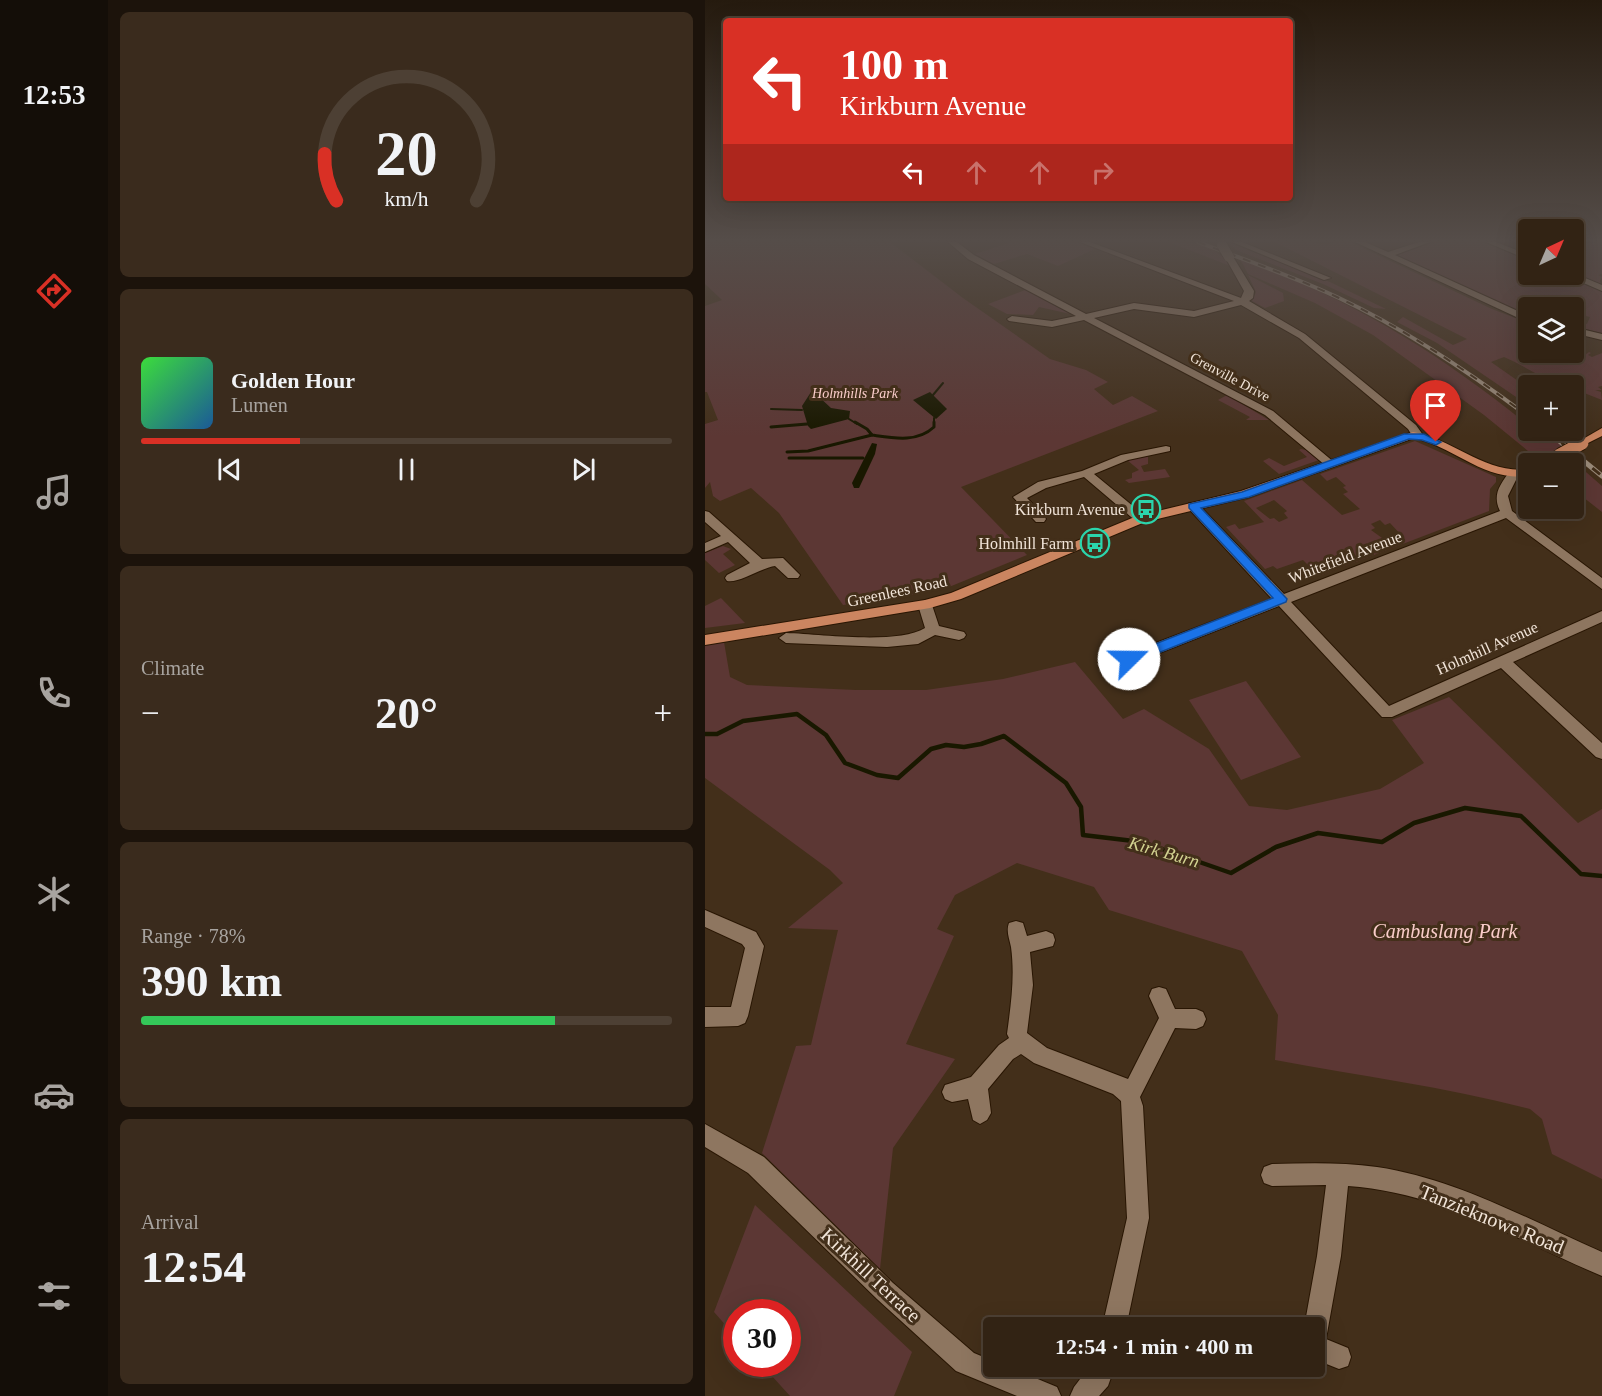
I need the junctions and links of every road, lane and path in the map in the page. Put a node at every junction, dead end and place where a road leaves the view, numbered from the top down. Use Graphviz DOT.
graph roads {
  1 [pos="1068,307"];
  2 [pos="1127,307"];
  3 [pos="1143,307"];
  4 [pos="1224,307"];
  5 [pos="1253,307"];
  6 [pos="1501,307"];
  7 [pos="1518,315"];
  8 [pos="1089,318"];
  9 [pos="1012,320"];
  10 [pos="1584,333"];
  11 [pos="1602,337"];
  12 [pos="1602,431"];
  13 [pos="1417,435"];
  14 [pos="1166,449"];
  15 [pos="1564,453"];
  16 [pos="1329,463"];
  17 [pos="1086,473"];
  18 [pos="1518,473"];
  19 [pos="1513,474"];
  20 [pos="1193,506"];
  21 [pos="1507,513"];
  22 [pos="705,515"];
  23 [pos="1040,519"];
  24 [pos="1141,519"];
  25 [pos="729,537"];
  26 [pos="705,548"];
  27 [pos="759,564"];
  28 [pos="793,575"];
  29 [pos="732,578"];
  30 [pos="1602,585"];
  31 [pos="1281,599"];
  32 [pos="925,604"];
  33 [pos="1602,616"];
  34 [pos="933,630"];
  35 [pos="959,634"];
  36 [pos="786,638"];
  37 [pos="705,640"];
  38 [pos="1129,659"];
  39 [pos="1503,661"];
  40 [pos="1602,753"];
  41 [pos="705,918"];
  42 [pos="1046,940"];
  43 [pos="1159,996"];
  44 [pos="705,1017"];
  45 [pos="1169,1018"];
  46 [pos="1196,1019"];
  47 [pos="1021,1042"];
  48 [pos="977,1086"];
  49 [pos="952,1092"];
  50 [pos="1128,1094"];
  51 [pos="981,1113"];
  52 [pos="705,1135"];
  53 [pos="1272,1175"];
  54 [pos="1338,1175"];
  55 [pos="1602,1264"];
  56 [pos="1116,1317"];
  57 [pos="1318,1317"];
  58 [pos="1325,1351"];
  59 [pos="1339,1357"];
  60 [pos="1098,1377"];
  61 [pos="1048,1396"];
  62 [pos="1080,1396"];
  1 -- 8 [label="street, Grenville Drive"];
  2 -- 8 [label="street"];
  3 -- 4 [label="street"];
  5 -- 13 [label="street"];
  6 -- 7 [label="street"];
  8 -- 9 [label="street"];
  8 -- 16 [label="street, Grenville Drive"];
  10 -- 11 [label="street"];
  12 -- 15 [label="main road, bridge"];
  13 -- 16 [label="main road, Greenlees Road"];
  13 -- 19 [label="main road"];
  14 -- 17 [label="street"];
  16 -- 20 [label="main road, Greenlees Road"];
  17 -- 23 [label="street"];
  17 -- 24 [label="street"];
  18 -- 19 [label="main road"];
  19 -- 21 [label="street"];
  20 -- 24 [label="main road, Greenlees Road"];
  20 -- 31 [label="street"];
  21 -- 30 [label="street"];
  21 -- 31 [label="street, Whitefield Avenue"];
  22 -- 25 [label="street"];
  24 -- 32 [label="main road, Greenlees Road"];
  25 -- 26 [label="street"];
  25 -- 27 [label="street"];
  27 -- 28 [label="street"];
  27 -- 29 [label="street"];
  31 -- 38 [label="street, Whitefield Avenue"];
  31 -- 39 [label="street, Holmhill Avenue"];
  32 -- 34 [label="street"];
  32 -- 37 [label="main road, Greenlees Road"];
  33 -- 39 [label="street, Holmhill Avenue"];
  34 -- 35 [label="street"];
  34 -- 36 [label="street"];
  39 -- 40 [label="street"];
  41 -- 44 [label="street"];
  42 -- 47 [label="street"];
  43 -- 45 [label="street"];
  45 -- 46 [label="street"];
  45 -- 50 [label="street"];
  47 -- 48 [label="street"];
  47 -- 50 [label="street"];
  48 -- 49 [label="street"];
  48 -- 51 [label="street"];
  50 -- 56 [label="street"];
  52 -- 61 [label="street, Kirkhill Terrace"];
  53 -- 54 [label="street, Tanzieknowe Road"];
  54 -- 55 [label="street, Tanzieknowe Road"];
  54 -- 57 [label="street"];
  58 -- 59 [label="street"];
  60 -- 62 [label="street"];
}
